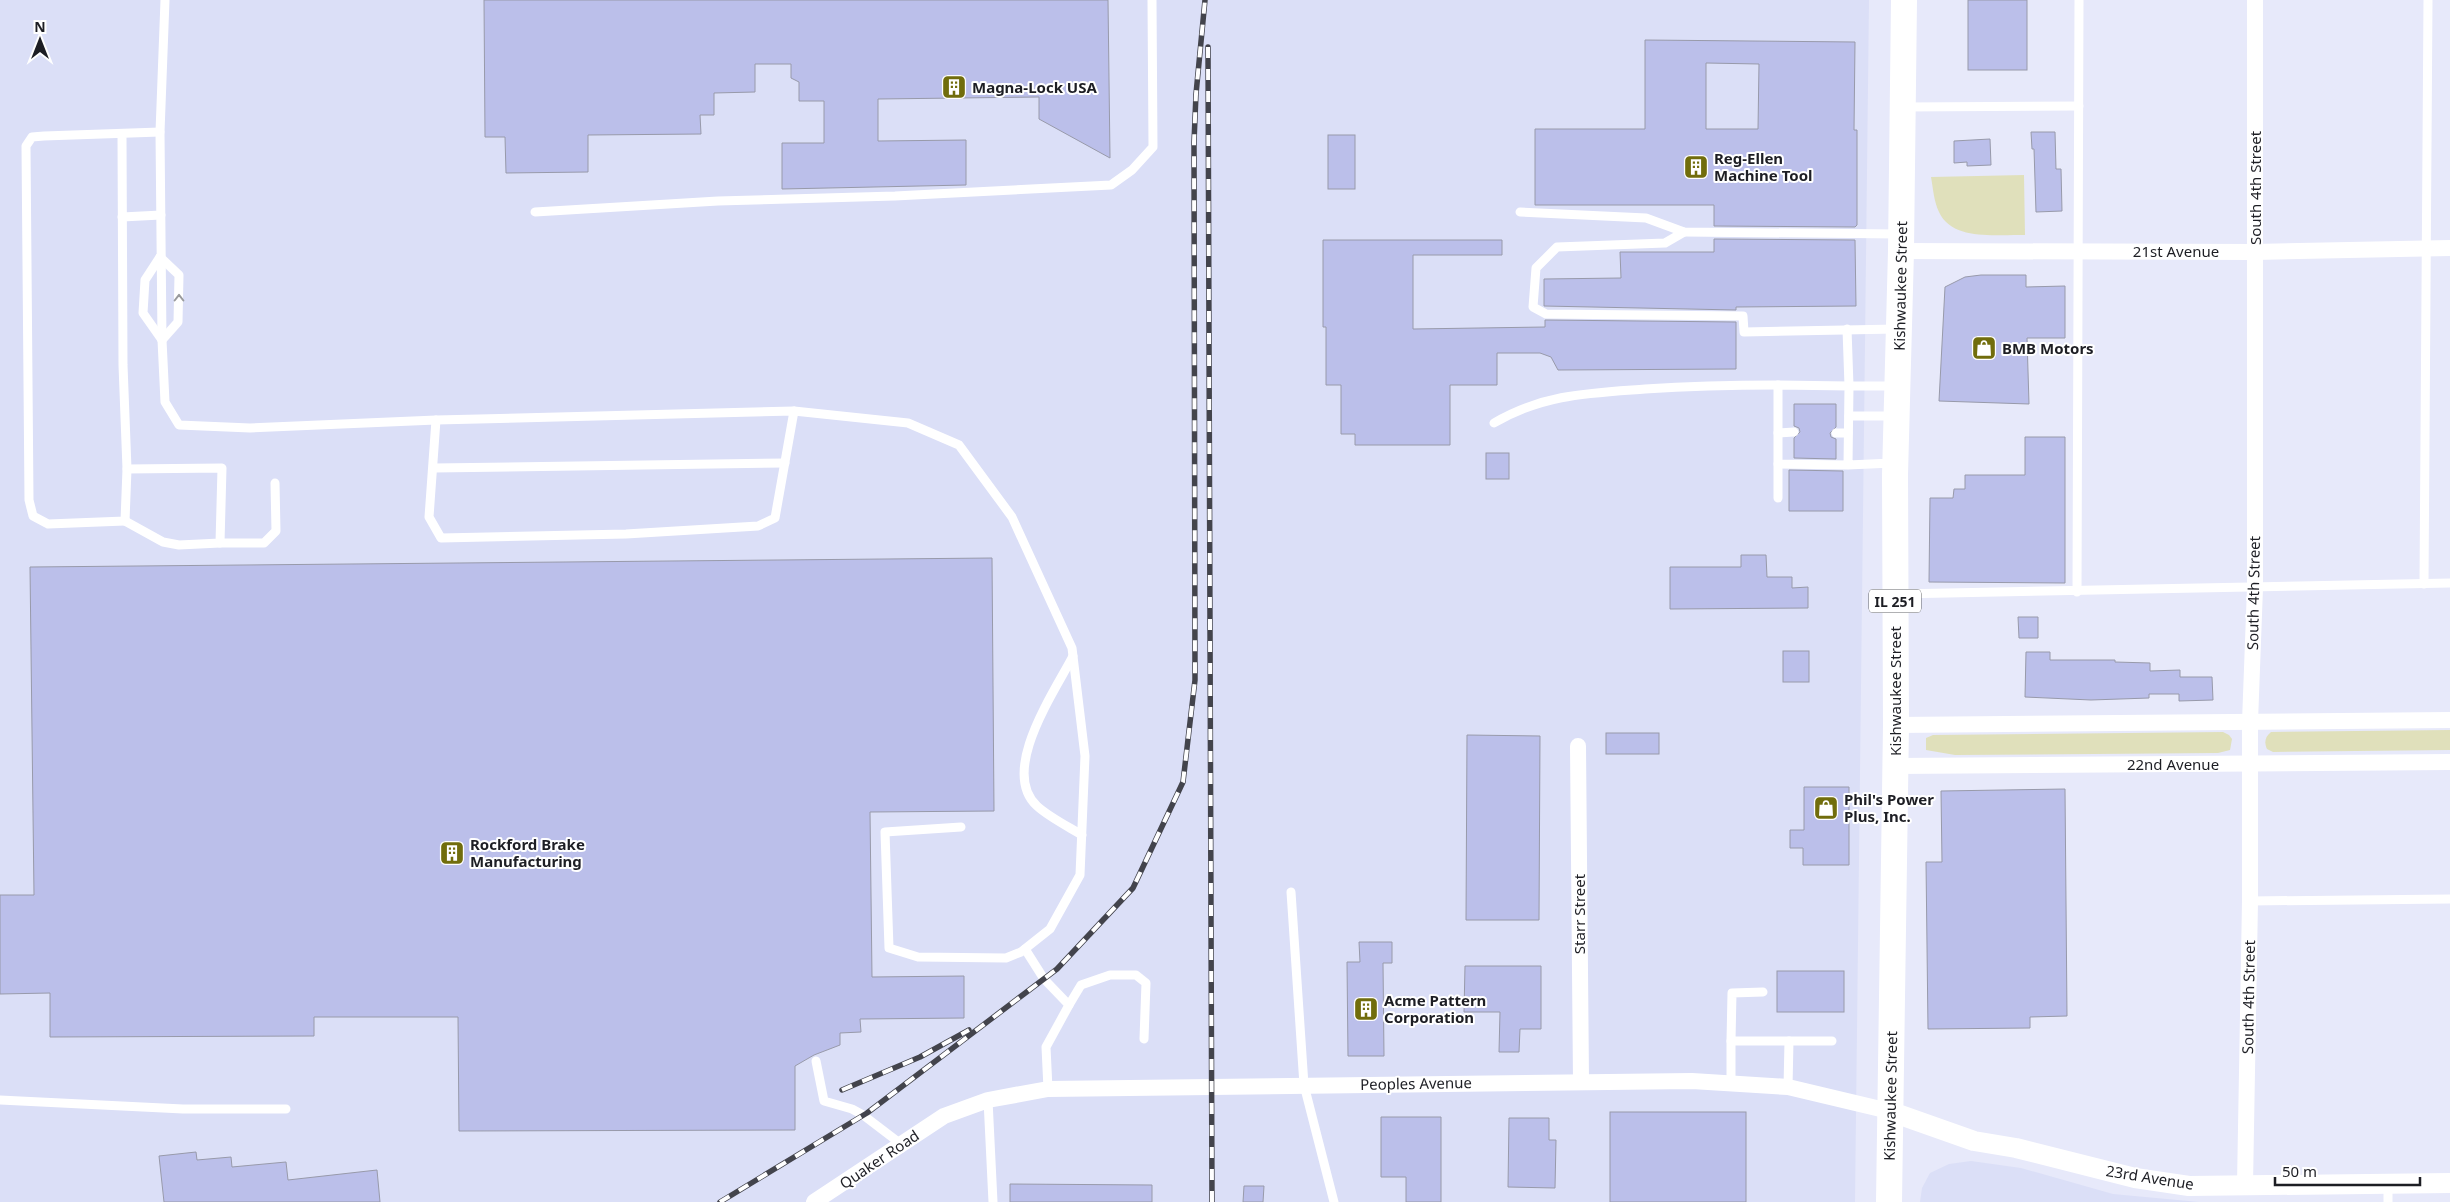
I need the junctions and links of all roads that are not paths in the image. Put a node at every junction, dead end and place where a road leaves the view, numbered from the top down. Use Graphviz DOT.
graph roads {
  1 [pos="165,0"];
  2 [pos="1152,0"];
  3 [pos="1904,0"];
  4 [pos="2079,0"];
  5 [pos="2255,0"];
  6 [pos="2428,0"];
  7 [pos="2079,106"];
  8 [pos="1903,107"];
  9 [pos="160,132"];
  10 [pos="122,135"];
  11 [pos="535,212"];
  12 [pos="1520,212"];
  13 [pos="161,215"];
  14 [pos="122,217"];
  15 [pos="1684,232"];
  16 [pos="1901,243"];
  17 [pos="2426,248"];
  18 [pos="2450,248"];
  19 [pos="2078,251"];
  20 [pos="2255,252"];
  21 [pos="160,257"];
  22 [pos="1847,329"];
  23 [pos="1899,329"];
  24 [pos="162,340"];
  25 [pos="1778,385"];
  26 [pos="1849,386"];
  27 [pos="1897,386"];
  28 [pos="794,411"];
  29 [pos="1849,416"];
  30 [pos="1896,416"];
  31 [pos="436,420"];
  32 [pos="1494,422"];
  33 [pos="1794,432"];
  34 [pos="1778,433"];
  35 [pos="1836,433"];
  36 [pos="1848,433"];
  37 [pos="785,463"];
  38 [pos="1895,463"];
  39 [pos="1778,464"];
  40 [pos="1848,465"];
  41 [pos="127,468"];
  42 [pos="434,468"];
  43 [pos="275,483"];
  44 [pos="1778,498"];
  45 [pos="125,521"];
  46 [pos="220,543"];
  47 [pos="2450,583"];
  48 [pos="2424,584"];
  49 [pos="2255,588"];
  50 [pos="2077,592"];
  51 [pos="1895,594"];
  52 [pos="1073,656"];
  53 [pos="2450,720"];
  54 [pos="2250,722"];
  55 [pos="1896,724"];
  56 [pos="1578,746"];
  57 [pos="2450,762"];
  58 [pos="2250,764"];
  59 [pos="1895,766"];
  60 [pos="961,827"];
  61 [pos="1082,835"];
  62 [pos="1291,892"];
  63 [pos="2450,899"];
  64 [pos="2250,901"];
  65 [pos="1025,949"];
  66 [pos="1763,992"];
  67 [pos="1069,1005"];
  68 [pos="1144,1039"];
  69 [pos="1731,1041"];
  70 [pos="1789,1041"];
  71 [pos="1832,1041"];
  72 [pos="816,1061"];
  73 [pos="1581,1081"];
  74 [pos="1731,1083"];
  75 [pos="1304,1084"];
  76 [pos="1788,1087"];
  77 [pos="1048,1089"];
  78 [pos="0,1100"];
  79 [pos="988,1100"];
  80 [pos="286,1109"];
  81 [pos="1889,1111"];
  82 [pos="944,1116"];
  83 [pos="901,1144"];
  84 [pos="2450,1183"];
  85 [pos="2245,1185"];
  86 [pos="2388,1193"];
  87 [pos="816,1201"];
  88 [pos="993,1202"];
  89 [pos="1334,1202"];
  90 [pos="1889,1202"];
  1 -- 9 [label="lane"];
  2 -- 11 [label="lane"];
  3 -- 8 [label="main road, Kishwaukee Street / IL 251"];
  4 -- 7 [label="lane"];
  5 -- 20 [label="street, South 4th Street"];
  6 -- 17 [label="lane"];
  7 -- 8 [label="lane"];
  7 -- 19 [label="lane"];
  8 -- 16 [label="main road, Kishwaukee Street / IL 251"];
  9 -- 10 [label="lane"];
  9 -- 13 [label="lane"];
  10 -- 14 [label="lane"];
  10 -- 45 [label="lane"];
  12 -- 15 [label="lane"];
  13 -- 14 [label="lane"];
  13 -- 21 [label="lane"];
  14 -- 41 [label="lane"];
  15 -- 16 [label="lane"];
  15 -- 22 [label="lane"];
  16 -- 19 [label="street, 21st Avenue"];
  16 -- 23 [label="main road, Kishwaukee Street / IL 251"];
  17 -- 18 [label="street, 21st Avenue"];
  17 -- 20 [label="street, 21st Avenue"];
  17 -- 48 [label="lane"];
  19 -- 20 [label="street, 21st Avenue"];
  19 -- 50 [label="lane"];
  20 -- 49 [label="street, South 4th Street"];
  21 -- 24 [label="lane"];
  21 -- 24 [label="lane"];
  24 -- 21 [label="lane, one-way"];
  22 -- 23 [label="lane"];
  22 -- 26 [label="lane"];
  23 -- 27 [label="main road, Kishwaukee Street / IL 251"];
  24 -- 31 [label="lane"];
  25 -- 26 [label="lane"];
  25 -- 32 [label="lane"];
  25 -- 34 [label="lane"];
  26 -- 27 [label="lane"];
  26 -- 29 [label="lane"];
  27 -- 30 [label="main road, Kishwaukee Street / IL 251"];
  28 -- 31 [label="lane"];
  28 -- 37 [label="lane"];
  28 -- 52 [label="lane"];
  29 -- 30 [label="lane"];
  29 -- 36 [label="lane"];
  30 -- 38 [label="main road, Kishwaukee Street / IL 251"];
  31 -- 42 [label="lane"];
  33 -- 34 [label="lane"];
  34 -- 39 [label="lane"];
  35 -- 36 [label="lane"];
  36 -- 40 [label="lane"];
  37 -- 42 [label="lane"];
  37 -- 42 [label="lane"];
  38 -- 40 [label="lane"];
  38 -- 51 [label="main road, Kishwaukee Street / IL 251"];
  39 -- 40 [label="lane"];
  39 -- 44 [label="lane"];
  41 -- 45 [label="lane"];
  41 -- 46 [label="lane"];
  43 -- 46 [label="lane"];
  45 -- 46 [label="lane"];
  47 -- 48 [label="lane"];
  48 -- 49 [label="lane"];
  49 -- 50 [label="lane"];
  49 -- 54 [label="street, South 4th Street"];
  50 -- 51 [label="lane"];
  51 -- 55 [label="main road, Kishwaukee Street / IL 251"];
  52 -- 61 [label="lane"];
  52 -- 61 [label="lane"];
  53 -- 54 [label="street"];
  54 -- 55 [label="street"];
  54 -- 58 [label="street, South 4th Street"];
  55 -- 59 [label="main road, Kishwaukee Street / IL 251"];
  56 -- 73 [label="street, Starr Street"];
  57 -- 58 [label="street, 22nd Avenue"];
  58 -- 59 [label="street, 22nd Avenue"];
  58 -- 64 [label="street, South 4th Street"];
  59 -- 81 [label="main road, Kishwaukee Street / IL 251"];
  60 -- 65 [label="lane"];
  61 -- 65 [label="lane"];
  62 -- 75 [label="lane"];
  63 -- 64 [label="lane"];
  64 -- 85 [label="street, South 4th Street"];
  65 -- 67 [label="lane"];
  66 -- 69 [label="lane"];
  67 -- 68 [label="lane"];
  67 -- 77 [label="lane"];
  69 -- 70 [label="lane"];
  69 -- 74 [label="lane"];
  70 -- 71 [label="lane"];
  70 -- 76 [label="lane"];
  72 -- 83 [label="lane"];
  73 -- 74 [label="street, Peoples Avenue"];
  73 -- 75 [label="street, Peoples Avenue"];
  74 -- 76 [label="street, Peoples Avenue"];
  75 -- 77 [label="street, Peoples Avenue"];
  75 -- 89 [label="lane"];
  76 -- 81 [label="street, Peoples Avenue"];
  77 -- 79 [label="street, Peoples Avenue"];
  78 -- 80 [label="lane"];
  79 -- 82 [label="street, Peoples Avenue"];
  79 -- 88 [label="lane"];
  81 -- 85 [label="street, 23rd Avenue"];
  81 -- 90 [label="main road, Kishwaukee Street / IL 251"];
  82 -- 83 [label="street, Quaker Road"];
  83 -- 87 [label="street, Quaker Road"];
  84 -- 86 [label="street, 23rd Avenue"];
  85 -- 86 [label="street, 23rd Avenue"];
}
